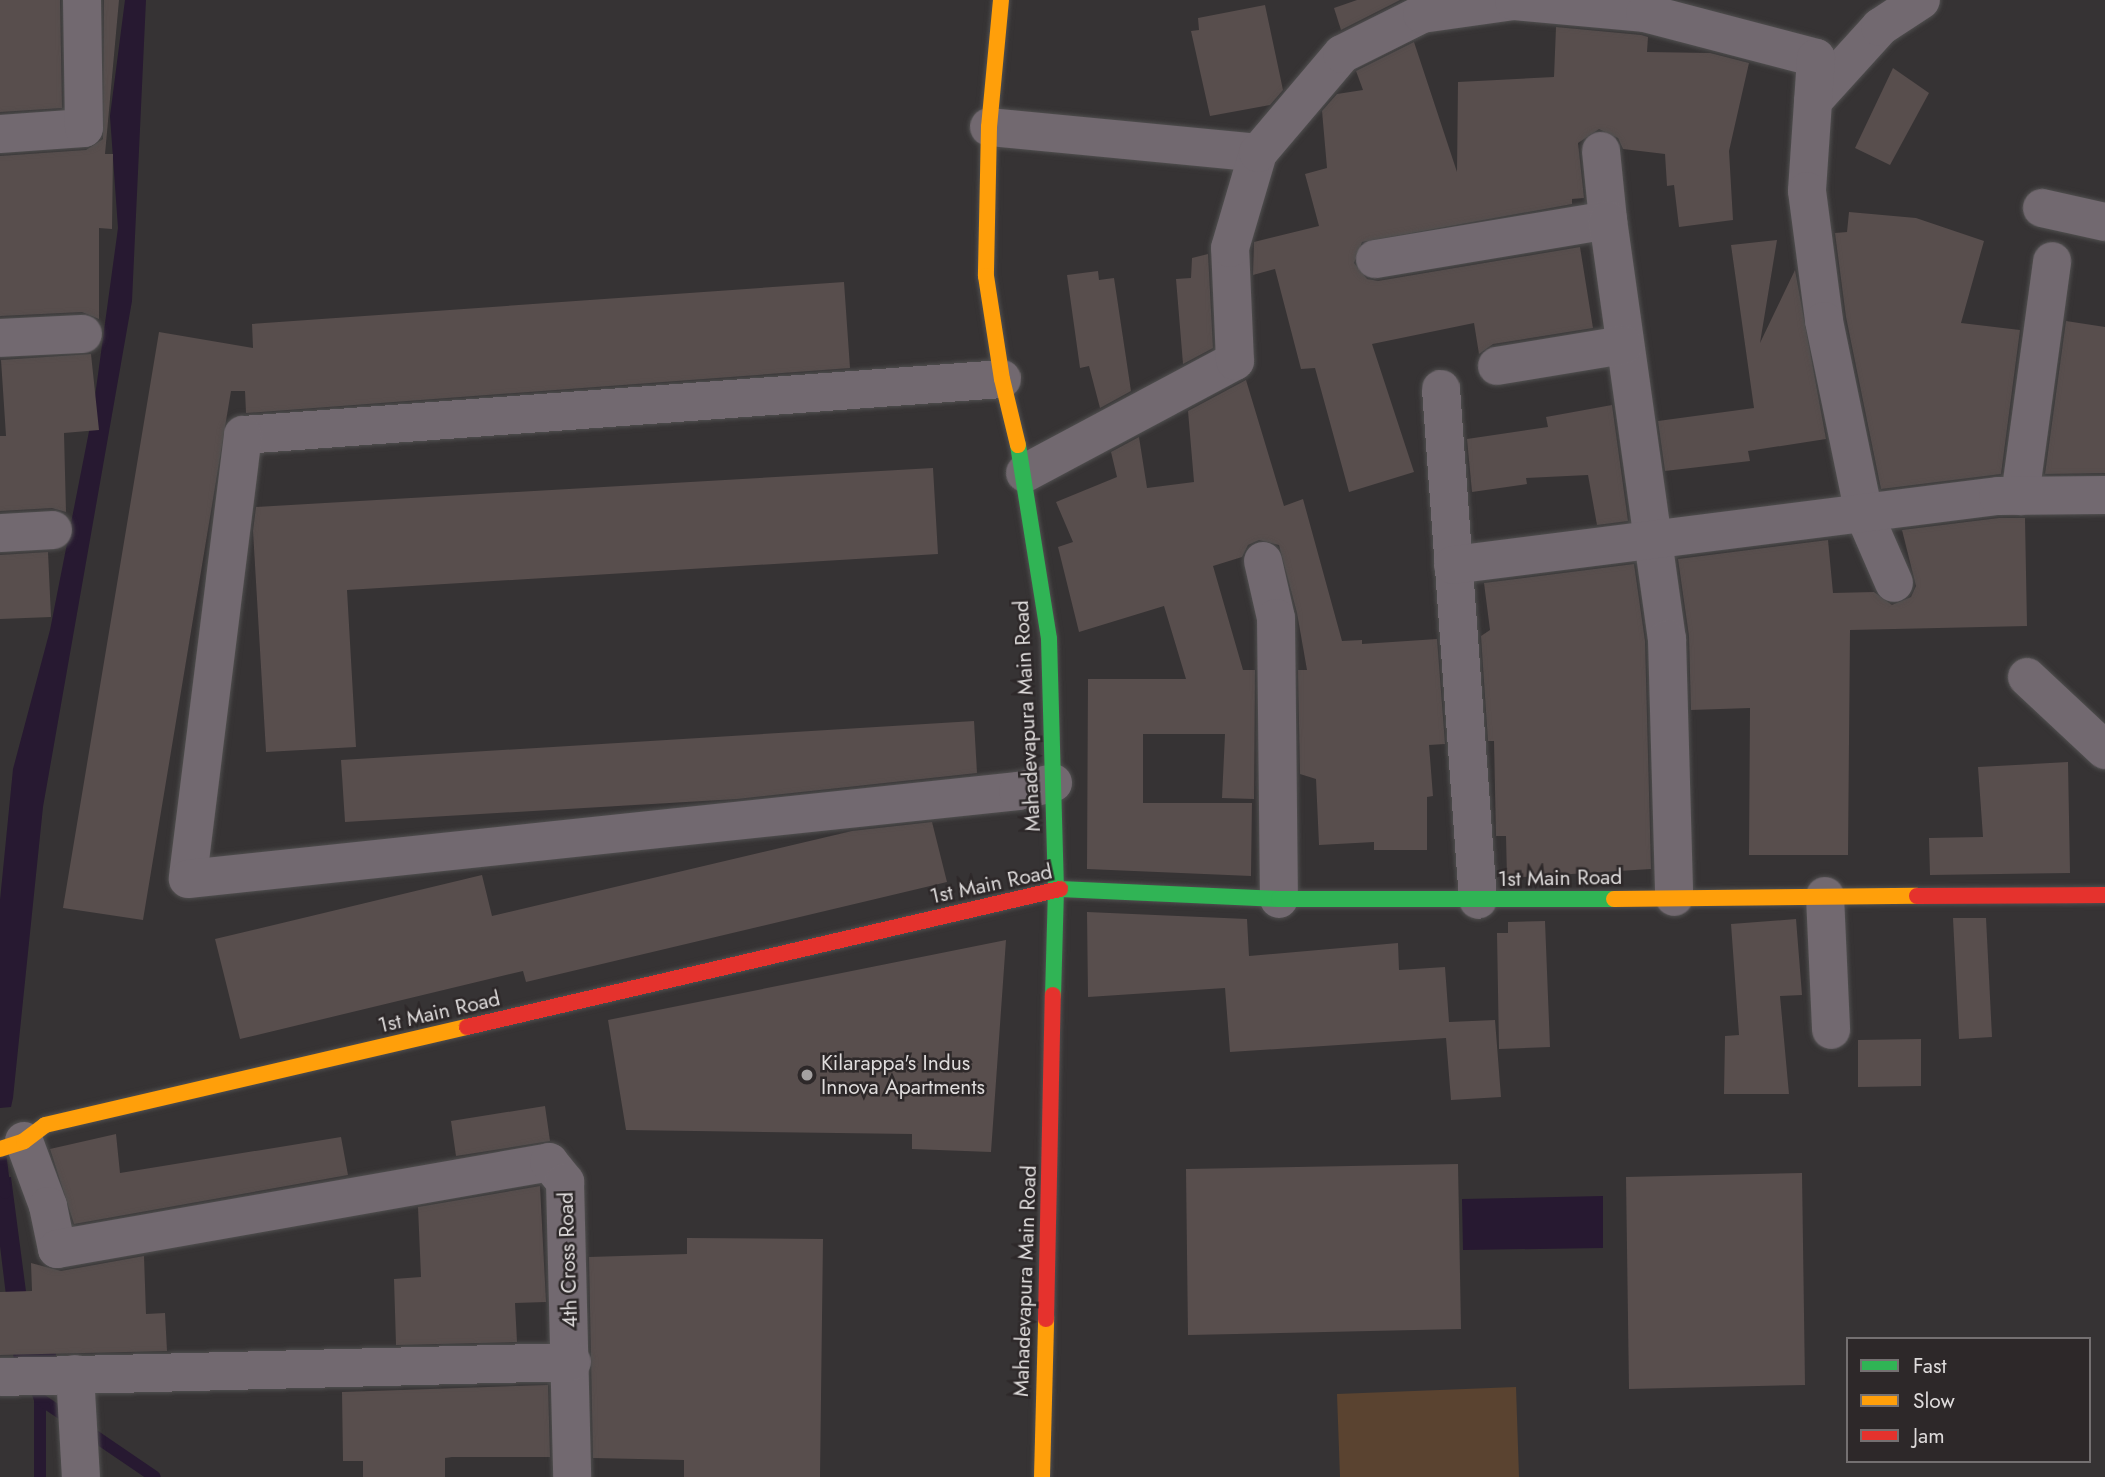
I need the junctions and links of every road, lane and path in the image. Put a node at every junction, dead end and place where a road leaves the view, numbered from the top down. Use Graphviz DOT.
graph roads {
  1 [pos="82,0"];
  2 [pos="1001,0"];
  3 [pos="1921,0"];
  4 [pos="1813,101"];
  5 [pos="989,127"];
  6 [pos="0,134"];
  7 [pos="1601,152"];
  8 [pos="1258,153"];
  9 [pos="2042,208"];
  10 [pos="1608,220"];
  11 [pos="2105,222"];
  12 [pos="1375,259"];
  13 [pos="2052,261"];
  14 [pos="83,334"];
  15 [pos="0,338"];
  16 [pos="1625,345"];
  17 [pos="1497,366"];
  18 [pos="1002,379"];
  19 [pos="1441,389"];
  20 [pos="1025,473"];
  21 [pos="2105,495"];
  22 [pos="2020,496"];
  23 [pos="1864,513"];
  24 [pos="53,530"];
  25 [pos="0,533"];
  26 [pos="1653,541"];
  27 [pos="1262,561"];
  28 [pos="1453,565"];
  29 [pos="1894,583"];
  30 [pos="2027,677"];
  31 [pos="2105,750"];
  32 [pos="1053,783"];
  33 [pos="1056,889"];
  34 [pos="2105,895"];
  35 [pos="1825,896"];
  36 [pos="1674,897"];
  37 [pos="1279,899"];
  38 [pos="1478,900"];
  39 [pos="1831,1030"];
  40 [pos="12,1145"];
  41 [pos="572,1362"];
  42 [pos="5,1377"];
  43 [pos="71,1382"];
  44 [pos="80,1461"];
  45 [pos="572,1477"];
  46 [pos="1042,1477"];
  1 -- 6 [label="street"];
  2 -- 5 [label="street, Mahadevapura Main Road"];
  3 -- 4 [label="street"];
  4 -- 8 [label="street"];
  4 -- 23 [label="street"];
  5 -- 8 [label="street"];
  5 -- 18 [label="street, Mahadevapura Main Road"];
  7 -- 10 [label="street"];
  8 -- 20 [label="street"];
  9 -- 11 [label="street"];
  10 -- 12 [label="street"];
  10 -- 16 [label="street"];
  13 -- 22 [label="street"];
  14 -- 15 [label="street"];
  16 -- 17 [label="street"];
  16 -- 26 [label="street"];
  18 -- 20 [label="street, Mahadevapura Main Road"];
  18 -- 32 [label="street"];
  19 -- 28 [label="street"];
  20 -- 32 [label="street, Mahadevapura Main Road"];
  21 -- 22 [label="street"];
  22 -- 23 [label="street"];
  23 -- 26 [label="street"];
  23 -- 29 [label="street"];
  24 -- 25 [label="street"];
  26 -- 28 [label="street"];
  26 -- 36 [label="street"];
  27 -- 37 [label="street"];
  28 -- 38 [label="street"];
  30 -- 31 [label="street"];
  32 -- 33 [label="street, Mahadevapura Main Road"];
  33 -- 37 [label="street, 1st Main Road"];
  33 -- 40 [label="street, 1st Main Road"];
  33 -- 46 [label="street, Mahadevapura Main Road"];
  34 -- 35 [label="street, 1st Main Road"];
  35 -- 36 [label="street, 1st Main Road"];
  35 -- 39 [label="street"];
  36 -- 38 [label="street, 1st Main Road"];
  37 -- 38 [label="street, 1st Main Road"];
  40 -- 41 [label="street, 4th Cross Road"];
  41 -- 43 [label="street"];
  41 -- 45 [label="street"];
  42 -- 43 [label="street"];
  43 -- 44 [label="street"];
}
